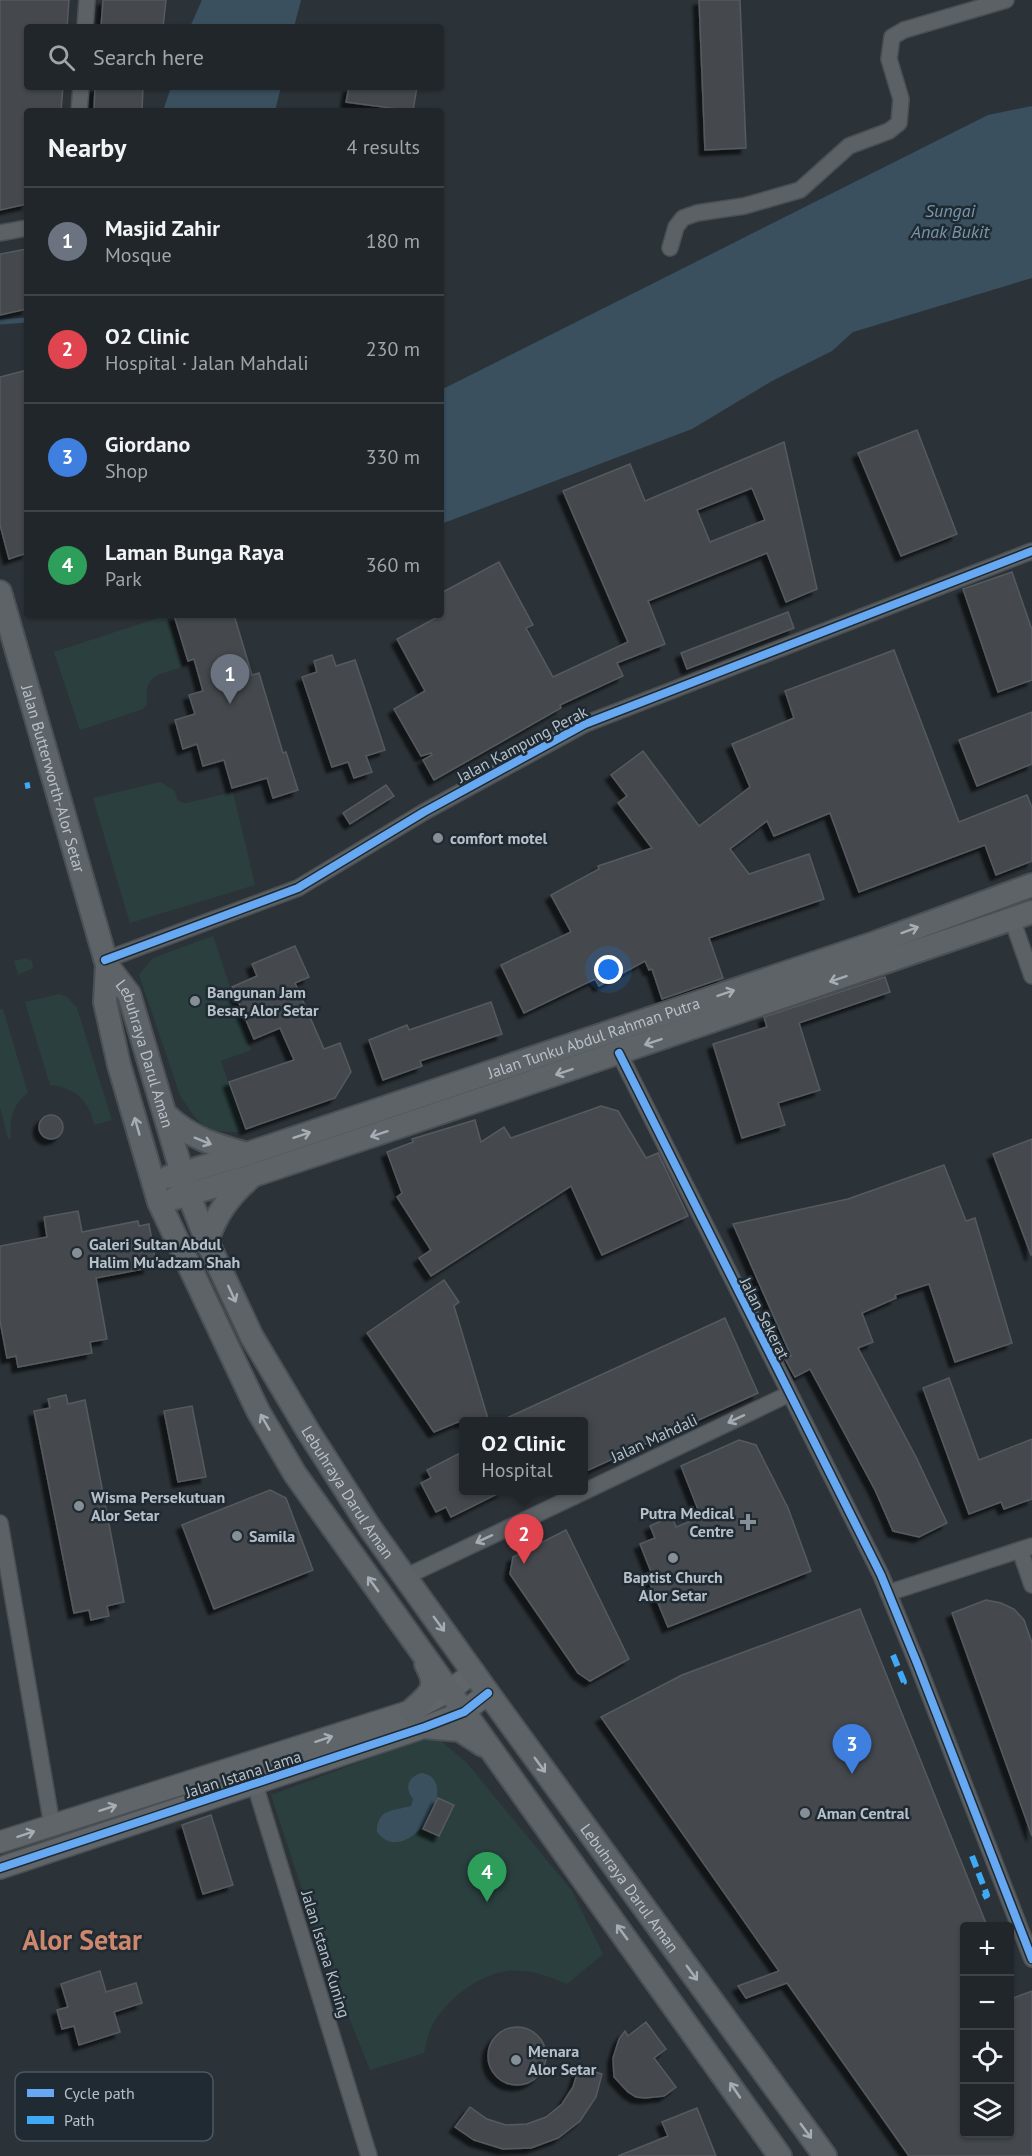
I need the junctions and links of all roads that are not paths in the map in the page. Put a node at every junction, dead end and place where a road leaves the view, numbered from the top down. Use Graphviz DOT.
graph roads {
  1 [pos="87,0"];
  2 [pos="1006,0"];
  3 [pos="85,24"];
  4 [pos="81,90"];
  5 [pos="79,108"];
  6 [pos="24,229"];
  7 [pos="0,233"];
  8 [pos="670,248"];
  9 [pos="1032,551"];
  10 [pos="0,592"];
  11 [pos="1032,885"];
  12 [pos="1022,916"];
  13 [pos="106,962"];
  14 [pos="1032,976"];
  15 [pos="619,1053"];
  16 [pos="166,1115"];
  17 [pos="250,1165"];
  18 [pos="185,1183"];
  19 [pos="156,1192"];
  20 [pos="207,1241"];
  21 [pos="789,1394"];
  22 [pos="588,1490"];
  23 [pos="577,1495"];
  24 [pos="0,1523"];
  25 [pos="1026,1548"];
  26 [pos="405,1577"];
  27 [pos="1031,1578"];
  28 [pos="888,1593"];
  29 [pos="407,1632"];
  30 [pos="474,1672"];
  31 [pos="449,1691"];
  32 [pos="488,1693"];
  33 [pos="464,1712"];
  34 [pos="418,1719"];
  35 [pos="492,1751"];
  36 [pos="248,1763"];
  37 [pos="255,1785"];
  38 [pos="52,1826"];
  39 [pos="0,1842"];
  40 [pos="49,1852"];
  41 [pos="0,1868"];
  42 [pos="1032,1959"];
  43 [pos="369,2156"];
  44 [pos="780,2156"];
  45 [pos="825,2156"];
  1 -- 3 [label="street"];
  2 -- 8 [label="street"];
  4 -- 5 [label="street"];
  6 -- 7 [label="street"];
  9 -- 13 [label="street, Jalan Kampung Perak"];
  10 -- 13 [label="main road, Jalan Butterworth-Alor Setar"];
  17 -- 11 [label="main road, Jalan Tunku Abdul Rahman Putra, one-way"];
  12 -- 14 [label="street"];
  12 -- 15 [label="main road, Jalan Tunku Abdul Rahman Putra, one-way"];
  13 -- 16 [label="main road, Lebuhraya Darul Aman"];
  19 -- 13 [label="main road, Lebuhraya Darul Aman, one-way"];
  15 -- 17 [label="main road, Jalan Tunku Abdul Rahman Putra, one-way"];
  15 -- 21 [label="street, Jalan Sekerat"];
  16 -- 17 [label="main road, one-way"];
  16 -- 18 [label="main road, Lebuhraya Darul Aman"];
  17 -- 18 [label="main road, Jalan Tunku Abdul Rahman Putra"];
  17 -- 20 [label="main road"];
  18 -- 19 [label="main road, Jalan Tunku Abdul Rahman Putra"];
  18 -- 20 [label="main road, Lebuhraya Darul Aman"];
  29 -- 19 [label="main road, Lebuhraya Darul Aman, one-way"];
  20 -- 26 [label="main road, Lebuhraya Darul Aman, one-way"];
  21 -- 22 [label="street, Jalan Mahdali, one-way"];
  21 -- 28 [label="street, Jalan Sekerat"];
  23 -- 26 [label="street, Jalan Mahdali, one-way"];
  24 -- 38 [label="street"];
  25 -- 27 [label="street"];
  25 -- 28 [label="street"];
  26 -- 30 [label="main road, Lebuhraya Darul Aman, one-way"];
  28 -- 42 [label="street, Jalan Sekerat"];
  29 -- 31 [label="main road, Lebuhraya Darul Aman"];
  29 -- 34 [label="main road"];
  30 -- 31 [label="street, Jalan Istana Lama"];
  30 -- 32 [label="main road, Lebuhraya Darul Aman"];
  31 -- 33 [label="main road, Lebuhraya Darul Aman"];
  31 -- 34 [label="street, Jalan Istana Lama"];
  32 -- 33 [label="street, Jalan Istana Lama"];
  32 -- 45 [label="main road, Lebuhraya Darul Aman, one-way"];
  33 -- 34 [label="street, Jalan Istana Lama"];
  33 -- 35 [label="main road, Lebuhraya Darul Aman"];
  34 -- 35 [label="main road"];
  36 -- 34 [label="street, Jalan Istana Lama, one-way"];
  34 -- 37 [label="street, Jalan Istana Lama"];
  44 -- 35 [label="main road, Lebuhraya Darul Aman, one-way"];
  36 -- 37 [label="street, Jalan Istana Kuning"];
  38 -- 36 [label="street, Jalan Istana Lama, one-way"];
  37 -- 40 [label="street, Jalan Istana Lama"];
  37 -- 43 [label="street, Jalan Istana Kuning"];
  39 -- 38 [label="street, Jalan Istana Lama, one-way"];
  38 -- 40 [label="street"];
  40 -- 41 [label="street, Jalan Istana Lama"];
}
